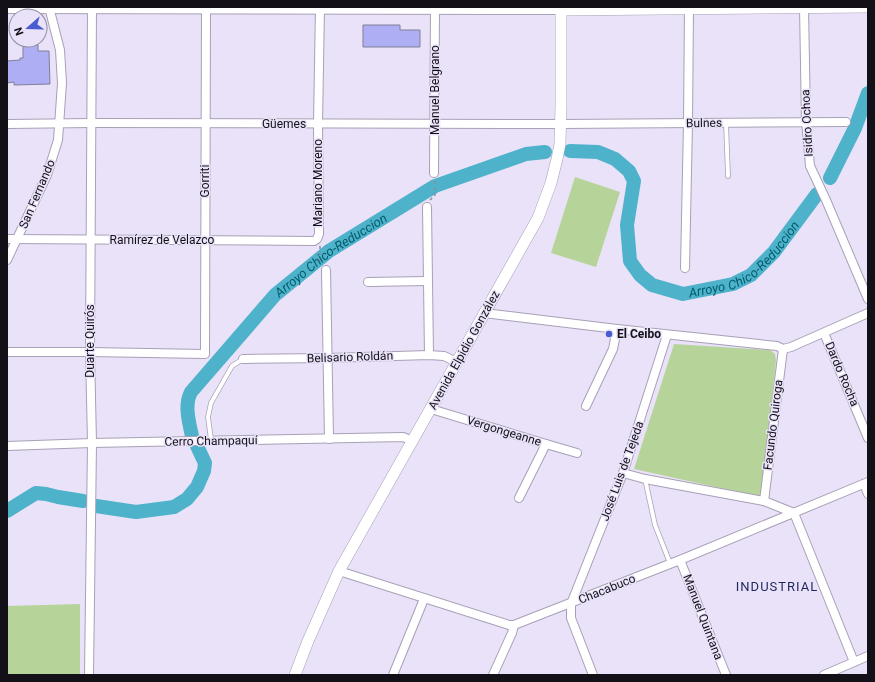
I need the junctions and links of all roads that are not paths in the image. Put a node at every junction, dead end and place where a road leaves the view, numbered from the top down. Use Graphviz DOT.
graph roads {
  1 [pos="868,7"];
  2 [pos="50,8"];
  3 [pos="92,8"];
  4 [pos="206,8"];
  5 [pos="689,8"];
  6 [pos="749,8"];
  7 [pos="804,8"];
  8 [pos="320,9"];
  9 [pos="435,9"];
  10 [pos="561,9"];
  11 [pos="7,10"];
  12 [pos="806,121"];
  13 [pos="846,122"];
  14 [pos="60,123"];
  15 [pos="91,123"];
  16 [pos="435,123"];
  17 [pos="688,123"];
  18 [pos="726,123"];
  19 [pos="7,124"];
  20 [pos="206,124"];
  21 [pos="318,124"];
  22 [pos="561,124"];
  23 [pos="728,176"];
  24 [pos="435,177"];
  25 [pos="427,207"];
  26 [pos="90,239"];
  27 [pos="7,240"];
  28 [pos="17,240"];
  29 [pos="205,240"];
  30 [pos="318,241"];
  31 [pos="7,260"];
  32 [pos="323,267"];
  33 [pos="685,268"];
  34 [pos="427,281"];
  35 [pos="368,282"];
  36 [pos="868,299"];
  37 [pos="484,313"];
  38 [pos="868,313"];
  39 [pos="616,329"];
  40 [pos="824,333"];
  41 [pos="667,335"];
  42 [pos="783,349"];
  43 [pos="7,352"];
  44 [pos="90,352"];
  45 [pos="429,355"];
  46 [pos="328,358"];
  47 [pos="243,359"];
  48 [pos="457,362"];
  49 [pos="586,406"];
  50 [pos="431,409"];
  51 [pos="868,438"];
  52 [pos="329,439"];
  53 [pos="211,441"];
  54 [pos="414,441"];
  55 [pos="92,443"];
  56 [pos="546,444"];
  57 [pos="7,446"];
  58 [pos="577,453"];
  59 [pos="623,473"];
  60 [pos="645,479"];
  61 [pos="866,483"];
  62 [pos="868,494"];
  63 [pos="519,498"];
  64 [pos="764,501"];
  65 [pos="794,513"];
  66 [pos="680,560"];
  67 [pos="671,564"];
  68 [pos="339,571"];
  69 [pos="424,599"];
  70 [pos="571,604"];
  71 [pos="514,625"];
  72 [pos="868,656"];
  73 [pos="854,662"];
  74 [pos="498,667"];
  75 [pos="89,675"];
  76 [pos="296,675"];
  77 [pos="392,675"];
  78 [pos="493,675"];
  79 [pos="501,675"];
  80 [pos="593,675"];
  81 [pos="726,675"];
  82 [pos="824,675"];
  1 -- 7 [label="main road"];
  2 -- 3 [label="street"];
  2 -- 11 [label="street"];
  2 -- 14 [label="street, San Fernando"];
  3 -- 4 [label="street"];
  3 -- 15 [label="street, Duarte Quirós"];
  4 -- 8 [label="street"];
  4 -- 20 [label="street, Gorriti"];
  5 -- 6 [label="main road"];
  5 -- 10 [label="main road"];
  5 -- 17 [label="street"];
  6 -- 7 [label="main road"];
  7 -- 12 [label="street, Isidro Ochoa"];
  8 -- 9 [label="street"];
  8 -- 21 [label="street, Mariano Moreno"];
  9 -- 10 [label="street"];
  9 -- 16 [label="street, Manuel Belgrano"];
  10 -- 22 [label="main road, Avenida Elpidio González"];
  12 -- 13 [label="street, Bulnes"];
  12 -- 18 [label="street, Bulnes"];
  12 -- 36 [label="street, Isidro Ochoa"];
  14 -- 15 [label="street, Güemes"];
  14 -- 19 [label="street, Güemes"];
  14 -- 28 [label="street, San Fernando"];
  15 -- 20 [label="street, Güemes"];
  15 -- 26 [label="street, Duarte Quirós"];
  16 -- 21 [label="street, Güemes"];
  16 -- 22 [label="street, Güemes"];
  16 -- 24 [label="street, Manuel Belgrano"];
  17 -- 18 [label="street, Bulnes"];
  17 -- 22 [label="street, Bulnes"];
  17 -- 33 [label="street"];
  18 -- 23 [label="lane"];
  20 -- 21 [label="street, Güemes"];
  20 -- 29 [label="street, Gorriti"];
  21 -- 30 [label="street, Mariano Moreno"];
  22 -- 37 [label="main road, Avenida Elpidio González"];
  25 -- 34 [label="street"];
  26 -- 28 [label="street, Ramírez de Velazco"];
  26 -- 29 [label="street, Ramírez de Velazco"];
  26 -- 44 [label="street, Duarte Quirós"];
  27 -- 28 [label="street, Ramírez de Velazco"];
  28 -- 31 [label="street, San Fernando"];
  29 -- 30 [label="street, Ramírez de Velazco"];
  29 -- 44 [label="street, Gorriti"];
  32 -- 46 [label="street"];
  34 -- 35 [label="street"];
  34 -- 45 [label="street"];
  37 -- 39 [label="street"];
  37 -- 48 [label="main road, Avenida Elpidio González"];
  38 -- 40 [label="street"];
  39 -- 41 [label="street"];
  39 -- 49 [label="street"];
  40 -- 42 [label="street"];
  40 -- 51 [label="street, Dardo Rocha"];
  41 -- 42 [label="street"];
  41 -- 59 [label="street, José Luis de Tejeda"];
  42 -- 64 [label="street, Facundo Quiroga"];
  43 -- 44 [label="street"];
  44 -- 55 [label="street, Duarte Quirós"];
  45 -- 46 [label="street, Belisario Roldán"];
  45 -- 48 [label="street, Belisario Roldán"];
  46 -- 47 [label="street, Belisario Roldán"];
  46 -- 52 [label="street"];
  47 -- 53 [label="lane"];
  48 -- 50 [label="main road, Avenida Elpidio González"];
  50 -- 54 [label="main road, Avenida Elpidio González"];
  50 -- 56 [label="street, Vergongeanne"];
  52 -- 53 [label="street, Cerro Champaquí"];
  52 -- 54 [label="street, Cerro Champaquí"];
  53 -- 55 [label="street, Cerro Champaquí"];
  54 -- 68 [label="main road, Avenida Elpidio González"];
  55 -- 57 [label="street, Cerro Champaquí"];
  55 -- 75 [label="street, Duarte Quirós"];
  56 -- 58 [label="street, Vergongeanne"];
  56 -- 63 [label="street"];
  59 -- 60 [label="street"];
  59 -- 70 [label="street, José Luis de Tejeda"];
  60 -- 64 [label="street"];
  60 -- 67 [label="lane"];
  61 -- 62 [label="street"];
  61 -- 65 [label="street, Chacabuco"];
  64 -- 65 [label="street"];
  65 -- 66 [label="street, Chacabuco"];
  65 -- 73 [label="street"];
  66 -- 67 [label="street, Chacabuco"];
  66 -- 81 [label="street, Manuel Quintana"];
  67 -- 70 [label="street, Chacabuco"];
  68 -- 69 [label="street"];
  68 -- 76 [label="main road, Avenida Elpidio González"];
  69 -- 71 [label="street"];
  69 -- 77 [label="street"];
  70 -- 71 [label="street, Chacabuco"];
  70 -- 80 [label="street"];
  71 -- 74 [label="street"];
  72 -- 73 [label="street"];
  73 -- 82 [label="street"];
  74 -- 78 [label="street"];
  74 -- 79 [label="street"];
}
